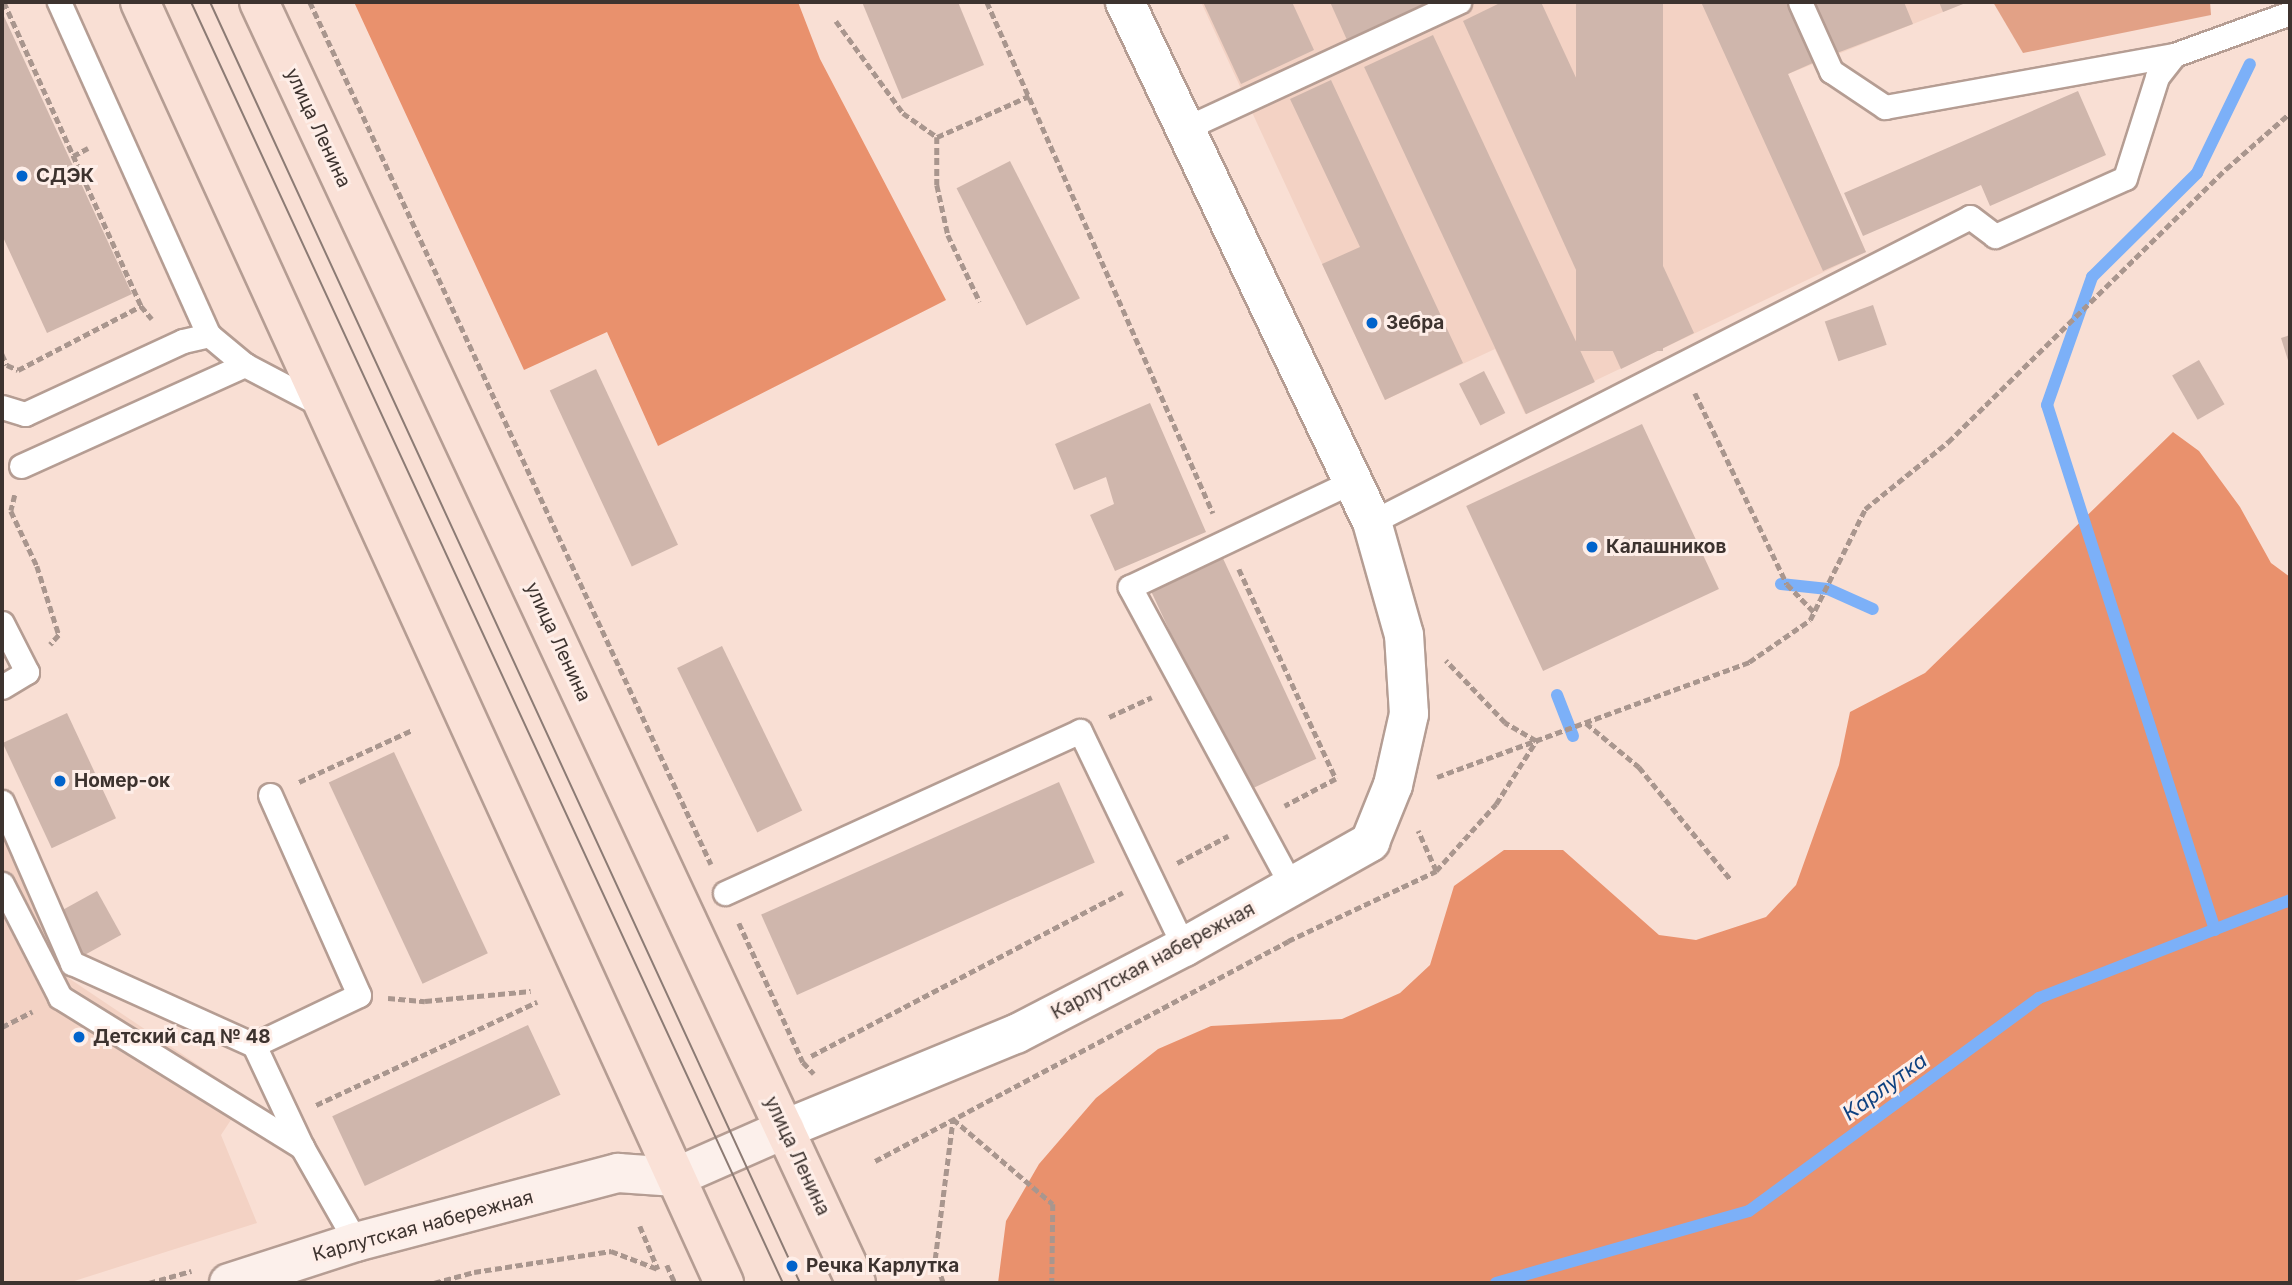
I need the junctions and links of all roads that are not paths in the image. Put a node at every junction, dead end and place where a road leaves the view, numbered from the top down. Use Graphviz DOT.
graph roads {
  1 [pos="59,2"];
  2 [pos="140,2"];
  3 [pos="259,2"];
  4 [pos="1125,2"];
  5 [pos="1459,2"];
  6 [pos="1800,2"];
  7 [pos="2290,13"];
  8 [pos="2174,55"];
  9 [pos="1186,128"];
  10 [pos="209,335"];
  11 [pos="245,365"];
  12 [pos="2,407"];
  13 [pos="324,407"];
  14 [pos="21,466"];
  15 [pos="1353,481"];
  16 [pos="1372,522"];
  17 [pos="2,623"];
  18 [pos="2,687"];
  19 [pos="270,795"];
  20 [pos="2,802"];
  21 [pos="2,884"];
  22 [pos="1291,885"];
  23 [pos="725,893"];
  24 [pos="1184,947"];
  25 [pos="254,1045"];
  26 [pos="785,1129"];
  27 [pos="302,1147"];
  28 [pos="676,1177"];
  29 [pos="356,1242"];
  30 [pos="229,1283"];
  31 [pos="724,1283"];
  32 [pos="856,1283"];
  1 -- 10 [label="lane"];
  2 -- 13 [label="main road"];
  3 -- 26 [label="main road, улица Ленина"];
  4 -- 9 [label="street, Карлутская набережная"];
  5 -- 9 [label="lane"];
  6 -- 8 [label="lane"];
  7 -- 8 [label="lane"];
  8 -- 16 [label="lane"];
  9 -- 15 [label="street, Карлутская набережная"];
  10 -- 11 [label="lane"];
  10 -- 12 [label="lane"];
  11 -- 13 [label="lane"];
  11 -- 14 [label="lane"];
  13 -- 28 [label="main road"];
  15 -- 16 [label="street, Карлутская набережная"];
  15 -- 22 [label="lane"];
  16 -- 22 [label="street, Карлутская набережная"];
  17 -- 18 [label="lane"];
  19 -- 25 [label="lane"];
  20 -- 25 [label="lane"];
  21 -- 27 [label="lane"];
  22 -- 24 [label="street, Карлутская набережная"];
  23 -- 24 [label="lane"];
  24 -- 26 [label="street, Карлутская набережная"];
  25 -- 27 [label="lane"];
  26 -- 28 [label="main road"];
  26 -- 32 [label="main road, улица Ленина"];
  27 -- 29 [label="lane"];
  28 -- 29 [label="main road, Карлутская набережная"];
  28 -- 31 [label="main road"];
  29 -- 30 [label="main road, Карлутская набережная"];
}
